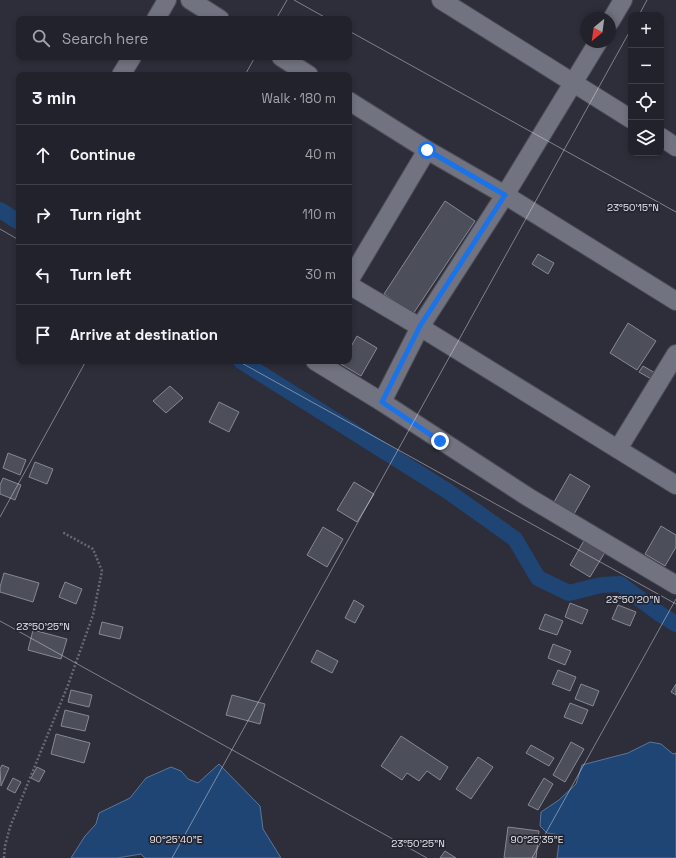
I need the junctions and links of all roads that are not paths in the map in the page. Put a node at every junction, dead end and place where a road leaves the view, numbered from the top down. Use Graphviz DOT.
graph roads {
  1 [pos="167,0"];
  2 [pos="190,0"];
  3 [pos="441,0"];
  4 [pos="623,0"];
  5 [pos="616,12"];
  6 [pos="158,16"];
  7 [pos="215,16"];
  8 [pos="594,48"];
  9 [pos="130,60"];
  10 [pos="286,60"];
  11 [pos="123,72"];
  12 [pos="304,72"];
  13 [pos="574,83"];
  14 [pos="352,104"];
  15 [pos="628,117"];
  16 [pos="664,139"];
  17 [pos="676,147"];
  18 [pos="427,150"];
  19 [pos="505,195"];
  20 [pos="352,276"];
  21 [pos="352,287"];
  22 [pos="676,301"];
  23 [pos="420,326"];
  24 [pos="676,354"];
  25 [pos="319,364"];
  26 [pos="382,402"];
  27 [pos="618,449"];
  28 [pos="676,485"];
  29 [pos="676,585"];
  1 -- 6 [label="street"];
  2 -- 7 [label="street"];
  3 -- 13 [label="street"];
  4 -- 5 [label="street"];
  8 -- 13 [label="street"];
  9 -- 11 [label="street"];
  10 -- 12 [label="street"];
  13 -- 15 [label="street"];
  13 -- 19 [label="street"];
  14 -- 18 [label="street"];
  16 -- 17 [label="street"];
  18 -- 19 [label="street"];
  18 -- 20 [label="street"];
  19 -- 22 [label="street"];
  19 -- 23 [label="street"];
  21 -- 23 [label="street"];
  23 -- 26 [label="street"];
  23 -- 27 [label="street"];
  24 -- 27 [label="street"];
  25 -- 26 [label="street"];
  26 -- 29 [label="street"];
  27 -- 28 [label="street"];
}
